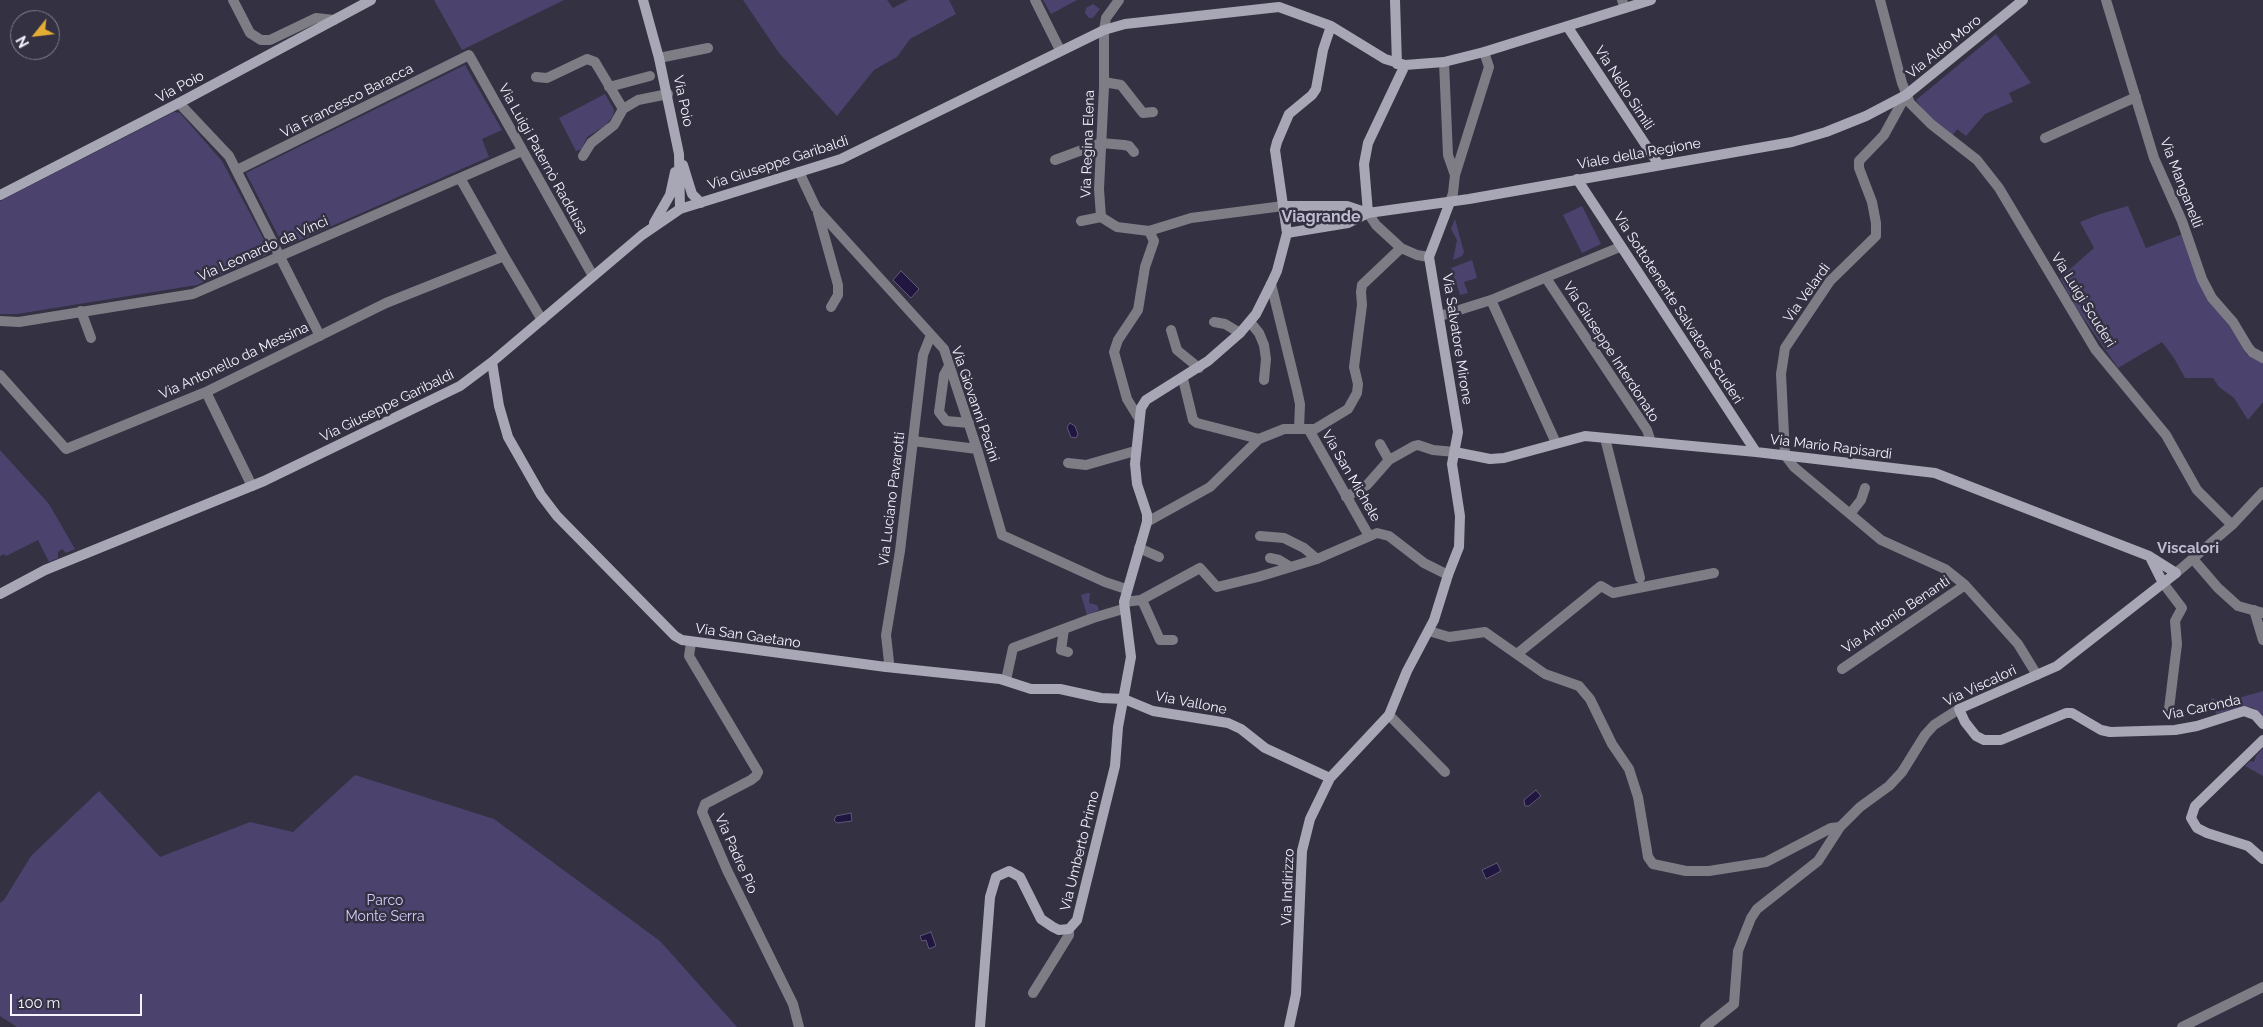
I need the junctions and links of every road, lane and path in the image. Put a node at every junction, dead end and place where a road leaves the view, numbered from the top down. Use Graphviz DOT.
graph roads {
  1 [pos="233,0"];
  2 [pos="371,0"];
  3 [pos="643,0"];
  4 [pos="1035,0"];
  5 [pos="1119,0"];
  6 [pos="1395,0"];
  7 [pos="1651,0"];
  8 [pos="1880,0"];
  9 [pos="2023,0"];
  10 [pos="2106,0"];
  11 [pos="1278,3"];
  12 [pos="1624,4"];
  13 [pos="334,20"];
  14 [pos="1331,26"];
  15 [pos="1567,26"];
  16 [pos="1104,30"];
  17 [pos="708,48"];
  18 [pos="1060,50"];
  19 [pos="1484,52"];
  20 [pos="468,55"];
  21 [pos="659,58"];
  22 [pos="1444,62"];
  23 [pos="1401,64"];
  24 [pos="650,76"];
  25 [pos="536,77"];
  26 [pos="1104,82"];
  27 [pos="609,87"];
  28 [pos="668,94"];
  29 [pos="1906,96"];
  30 [pos="2136,97"];
  31 [pos="179,103"];
  32 [pos="623,109"];
  33 [pos="1153,112"];
  34 [pos="2045,138"];
  35 [pos="1101,143"];
  36 [pos="522,151"];
  37 [pos="1134,152"];
  38 [pos="679,154"];
  39 [pos="583,156"];
  40 [pos="1055,160"];
  41 [pos="1659,165"];
  42 [pos="237,170"];
  43 [pos="799,172"];
  44 [pos="1455,175"];
  45 [pos="460,178"];
  46 [pos="1577,179"];
  47 [pos="0,195"];
  48 [pos="1450,202"];
  49 [pos="701,203"];
  50 [pos="1283,204"];
  51 [pos="816,208"];
  52 [pos="680,209"];
  53 [pos="1368,212"];
  54 [pos="1100,217"];
  55 [pos="1081,221"];
  56 [pos="651,228"];
  57 [pos="1149,231"];
  58 [pos="1287,233"];
  59 [pos="1620,247"];
  60 [pos="1401,248"];
  61 [pos="281,256"];
  62 [pos="504,256"];
  63 [pos="1429,257"];
  64 [pos="593,276"];
  65 [pos="1546,278"];
  66 [pos="1271,284"];
  67 [pos="1491,300"];
  68 [pos="831,307"];
  69 [pos="81,310"];
  70 [pos="1440,316"];
  71 [pos="542,320"];
  72 [pos="0,321"];
  73 [pos="1214,322"];
  74 [pos="1250,322"];
  75 [pos="1171,330"];
  76 [pos="1240,333"];
  77 [pos="931,335"];
  78 [pos="320,336"];
  79 [pos="91,338"];
  80 [pos="2263,358"];
  81 [pos="492,362"];
  82 [pos="949,366"];
  83 [pos="1199,368"];
  84 [pos="0,375"];
  85 [pos="1183,379"];
  86 [pos="1264,380"];
  87 [pos="206,392"];
  88 [pos="1138,416"];
  89 [pos="969,422"];
  90 [pos="1304,429"];
  91 [pos="1606,438"];
  92 [pos="1259,439"];
  93 [pos="913,441"];
  94 [pos="1651,442"];
  95 [pos="1556,443"];
  96 [pos="1380,444"];
  97 [pos="977,449"];
  98 [pos="1135,451"];
  99 [pos="1452,452"];
  100 [pos="1756,452"];
  101 [pos="1785,455"];
  102 [pos="1388,460"];
  103 [pos="1068,463"];
  104 [pos="252,486"];
  105 [pos="1865,488"];
  106 [pos="2263,492"];
  107 [pos="1346,497"];
  108 [pos="1850,514"];
  109 [pos="1147,522"];
  110 [pos="2232,525"];
  111 [pos="1260,536"];
  112 [pos="1368,536"];
  113 [pos="1139,548"];
  114 [pos="2149,556"];
  115 [pos="1159,557"];
  116 [pos="1270,558"];
  117 [pos="1317,559"];
  118 [pos="2193,559"];
  119 [pos="1289,566"];
  120 [pos="2176,573"];
  121 [pos="1714,574"];
  122 [pos="1448,575"];
  123 [pos="1640,578"];
  124 [pos="2163,583"];
  125 [pos="1965,585"];
  126 [pos="1127,586"];
  127 [pos="0,594"];
  128 [pos="1141,600"];
  129 [pos="1124,608"];
  130 [pos="2259,611"];
  131 [pos="1064,630"];
  132 [pos="1429,631"];
  133 [pos="1173,640"];
  134 [pos="2263,640"];
  135 [pos="691,643"];
  136 [pos="1068,652"];
  137 [pos="1517,654"];
  138 [pos="886,667"];
  139 [pos="1842,669"];
  140 [pos="2037,675"];
  141 [pos="1006,680"];
  142 [pos="1124,700"];
  143 [pos="1959,709"];
  144 [pos="2169,709"];
  145 [pos="1389,715"];
  146 [pos="2263,724"];
  147 [pos="2263,740"];
  148 [pos="1445,772"];
  149 [pos="1330,778"];
  150 [pos="1840,826"];
  151 [pos="2262,856"];
  152 [pos="1069,929"];
  153 [pos="2263,987"];
  154 [pos="1033,993"];
  155 [pos="799,1027"];
  156 [pos="980,1027"];
  157 [pos="1289,1027"];
  158 [pos="1705,1027"];
  159 [pos="2182,1027"];
  1 -- 13 [label="street"];
  2 -- 13 [label="street, Via Poio"];
  3 -- 21 [label="street, Via Poio"];
  4 -- 18 [label="street"];
  5 -- 16 [label="street"];
  6 -- 23 [label="street"];
  7 -- 12 [label="street"];
  8 -- 29 [label="street"];
  9 -- 29 [label="street, Via Aldo Moro"];
  10 -- 30 [label="street, Via Manganelli"];
  11 -- 14 [label="street, Via Giuseppe Garibaldi"];
  11 -- 16 [label="street, Via Giuseppe Garibaldi"];
  12 -- 15 [label="street"];
  13 -- 31 [label="street, Via Poio"];
  14 -- 23 [label="street, Via Giuseppe Garibaldi"];
  14 -- 50 [label="street"];
  15 -- 19 [label="street"];
  15 -- 41 [label="street, Via Nello Simili"];
  16 -- 18 [label="street, Via Giuseppe Garibaldi"];
  16 -- 26 [label="street, Via Regina Elena"];
  17 -- 21 [label="street"];
  18 -- 43 [label="street, Via Giuseppe Garibaldi"];
  19 -- 22 [label="street"];
  19 -- 44 [label="street"];
  20 -- 36 [label="street, Via Luigi Paternò Raddusa"];
  20 -- 42 [label="street, Via Francesco Baracca"];
  21 -- 28 [label="street, Via Poio"];
  22 -- 23 [label="street"];
  22 -- 44 [label="street"];
  23 -- 53 [label="street"];
  24 -- 27 [label="street"];
  25 -- 27 [label="street"];
  26 -- 33 [label="street"];
  26 -- 35 [label="street, Via Regina Elena"];
  27 -- 32 [label="street"];
  28 -- 32 [label="street"];
  28 -- 38 [label="street, Via Poio"];
  29 -- 41 [label="street, Viale della Regione"];
  29 -- 101 [label="street, Via Velardi"];
  29 -- 110 [label="street, Via Luigi Scuderi"];
  30 -- 34 [label="street"];
  30 -- 80 [label="street, Via Manganelli"];
  31 -- 42 [label="street"];
  31 -- 47 [label="street, Via Poio"];
  32 -- 39 [label="street"];
  35 -- 37 [label="street"];
  35 -- 40 [label="street"];
  35 -- 54 [label="street, Via Regina Elena"];
  36 -- 45 [label="street, Via Leonardo da Vinci"];
  36 -- 64 [label="street, Via Luigi Paternò Raddusa"];
  38 -- 49 [label="street"];
  38 -- 52 [label="street, Via Poio"];
  38 -- 56 [label="street"];
  41 -- 46 [label="street, Viale della Regione"];
  42 -- 61 [label="street"];
  43 -- 49 [label="street, Via Giuseppe Garibaldi"];
  43 -- 51 [label="street, Via Giovanni Pacini"];
  44 -- 48 [label="street"];
  45 -- 61 [label="street, Via Leonardo da Vinci"];
  45 -- 62 [label="street"];
  46 -- 48 [label="street, Viale della Regione"];
  46 -- 59 [label="street, Via Sottotenente Salvatore Scuderi"];
  48 -- 53 [label="street, Viale della Regione"];
  48 -- 63 [label="street"];
  49 -- 52 [label="street, Via Giuseppe Garibaldi"];
  50 -- 53 [label="street"];
  50 -- 57 [label="street"];
  50 -- 58 [label="street"];
  51 -- 68 [label="street"];
  51 -- 77 [label="street, Via Giovanni Pacini"];
  52 -- 56 [label="street, Via Giuseppe Garibaldi"];
  53 -- 58 [label="street"];
  53 -- 60 [label="street, Via Salvatore Mirone"];
  54 -- 55 [label="street"];
  54 -- 57 [label="street, Via Regina Elena"];
  56 -- 64 [label="street, Via Giuseppe Garibaldi"];
  57 -- 88 [label="street"];
  58 -- 66 [label="street"];
  59 -- 65 [label="street"];
  59 -- 100 [label="street, Via Sottotenente Salvatore Scuderi"];
  60 -- 63 [label="street, Via Salvatore Mirone"];
  60 -- 90 [label="street"];
  61 -- 69 [label="street, Via Leonardo da Vinci"];
  61 -- 78 [label="street"];
  62 -- 71 [label="street"];
  62 -- 78 [label="street, Via Antonello da Messina"];
  63 -- 70 [label="street, Via Salvatore Mirone"];
  64 -- 71 [label="street, Via Giuseppe Garibaldi"];
  65 -- 67 [label="street"];
  65 -- 94 [label="street, Via Giuseppe Interdonato"];
  66 -- 74 [label="street"];
  66 -- 90 [label="street"];
  67 -- 70 [label="street"];
  67 -- 95 [label="street"];
  69 -- 72 [label="street, Via Leonardo da Vinci"];
  69 -- 79 [label="street"];
  70 -- 99 [label="street, Via Salvatore Mirone"];
  71 -- 81 [label="street, Via Giuseppe Garibaldi"];
  73 -- 76 [label="street"];
  74 -- 76 [label="street"];
  74 -- 86 [label="street"];
  75 -- 83 [label="street"];
  76 -- 83 [label="street"];
  77 -- 82 [label="street, Via Giovanni Pacini"];
  77 -- 93 [label="street, Via Luciano Pavarotti"];
  78 -- 87 [label="street, Via Antonello da Messina"];
  81 -- 104 [label="street, Via Giuseppe Garibaldi"];
  81 -- 135 [label="street, Via San Gaetano"];
  82 -- 89 [label="street, Via Giovanni Pacini"];
  82 -- 89 [label="street"];
  83 -- 85 [label="street"];
  84 -- 87 [label="street, Via Antonello da Messina"];
  85 -- 88 [label="street"];
  85 -- 92 [label="street"];
  87 -- 104 [label="street"];
  88 -- 98 [label="street"];
  89 -- 97 [label="street, Via Giovanni Pacini"];
  90 -- 92 [label="street"];
  90 -- 107 [label="street, Via San Michele"];
  91 -- 94 [label="street, Via Mario Rapisardi"];
  91 -- 95 [label="street, Via Mario Rapisardi"];
  91 -- 123 [label="street"];
  92 -- 109 [label="street"];
  93 -- 97 [label="street"];
  93 -- 138 [label="street, Via Luciano Pavarotti"];
  94 -- 100 [label="street, Via Mario Rapisardi"];
  95 -- 99 [label="street, Via Mario Rapisardi"];
  96 -- 102 [label="street"];
  97 -- 126 [label="street, Via Giovanni Pacini"];
  98 -- 103 [label="street"];
  98 -- 109 [label="street"];
  99 -- 102 [label="street"];
  99 -- 122 [label="street, Via Indirizzo"];
  100 -- 101 [label="street, Via Mario Rapisardi"];
  101 -- 108 [label="street"];
  101 -- 114 [label="street, Via Mario Rapisardi"];
  102 -- 107 [label="street"];
  104 -- 127 [label="street, Via Giuseppe Garibaldi"];
  105 -- 108 [label="street"];
  106 -- 110 [label="street"];
  107 -- 112 [label="street, Via San Michele"];
  108 -- 125 [label="street"];
  109 -- 113 [label="street"];
  110 -- 118 [label="street"];
  111 -- 117 [label="street"];
  112 -- 117 [label="street"];
  112 -- 122 [label="street"];
  113 -- 115 [label="street"];
  113 -- 126 [label="street"];
  114 -- 120 [label="street, Via Mario Rapisardi"];
  114 -- 124 [label="street"];
  116 -- 119 [label="street"];
  117 -- 119 [label="street"];
  118 -- 120 [label="street"];
  118 -- 130 [label="street"];
  119 -- 128 [label="street"];
  120 -- 124 [label="street, Via Viscalori"];
  121 -- 137 [label="street"];
  122 -- 132 [label="street, Via Indirizzo"];
  124 -- 140 [label="street, Via Viscalori"];
  124 -- 144 [label="street"];
  125 -- 139 [label="street, Via Antonio Benanti"];
  125 -- 140 [label="street"];
  126 -- 129 [label="street, Via Umberto Primo"];
  128 -- 129 [label="street"];
  128 -- 133 [label="street"];
  129 -- 131 [label="street"];
  129 -- 142 [label="street, Via Umberto Primo"];
  130 -- 134 [label="street"];
  131 -- 136 [label="street"];
  131 -- 141 [label="street"];
  132 -- 137 [label="street"];
  132 -- 145 [label="street, Via Indirizzo"];
  135 -- 138 [label="street, Via San Gaetano"];
  135 -- 155 [label="street, Via Padre Pio"];
  137 -- 150 [label="street"];
  138 -- 141 [label="street, Via San Gaetano"];
  140 -- 143 [label="street, Via Viscalori"];
  141 -- 142 [label="street, Via San Gaetano"];
  142 -- 149 [label="street, Via Vallone"];
  142 -- 152 [label="street, Via Umberto Primo"];
  143 -- 146 [label="street, Via Caronda"];
  143 -- 150 [label="street, Via Viscalori"];
  145 -- 148 [label="street"];
  145 -- 149 [label="street, Via Indirizzo"];
  147 -- 151 [label="street"];
  149 -- 157 [label="street, Via Indirizzo"];
  150 -- 158 [label="street, Via Viscalori"];
  152 -- 154 [label="street"];
  152 -- 156 [label="street, Via Umberto Primo"];
  153 -- 159 [label="street"];
}
